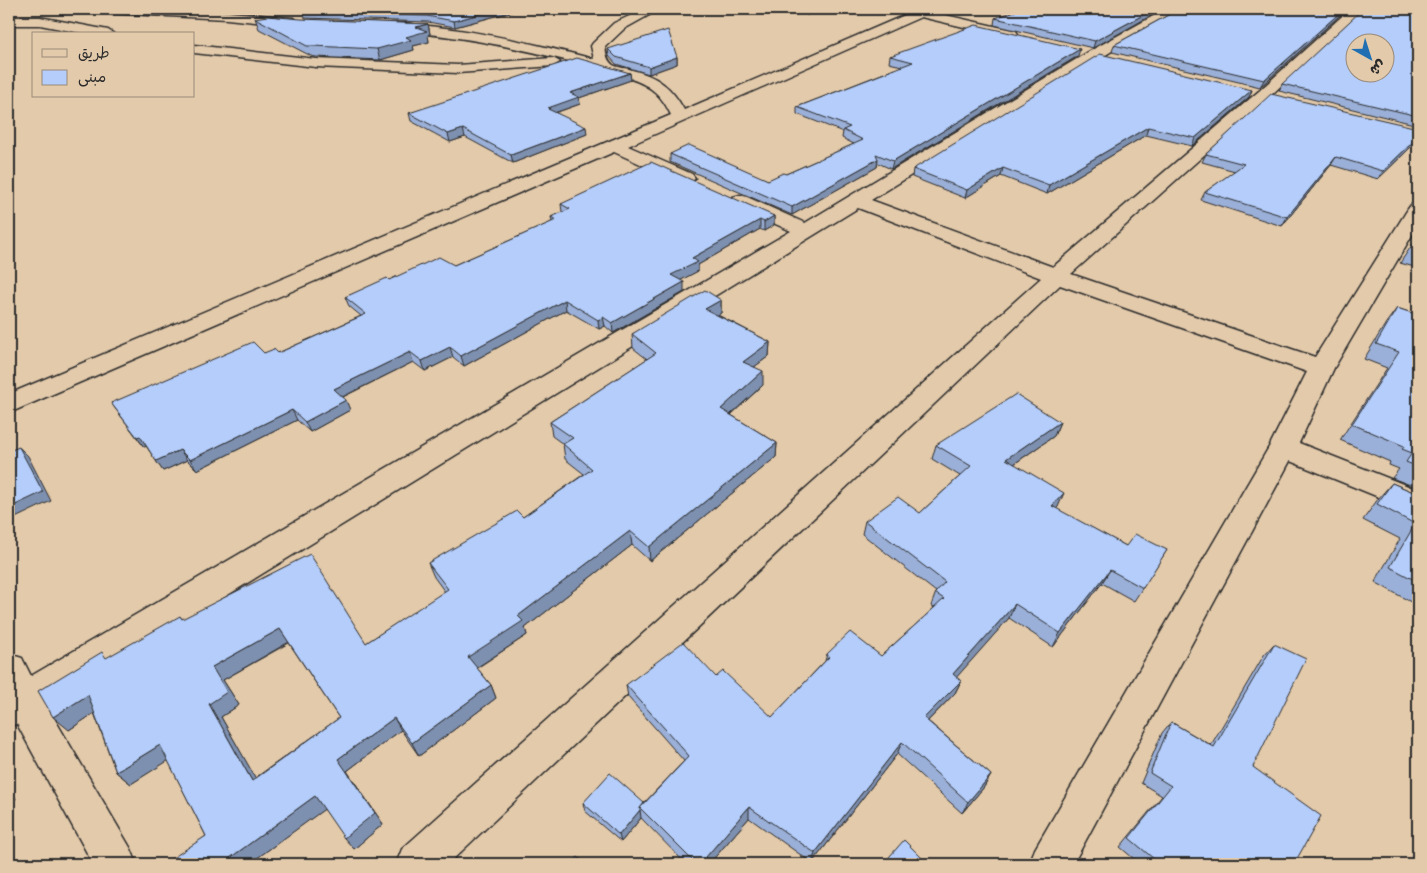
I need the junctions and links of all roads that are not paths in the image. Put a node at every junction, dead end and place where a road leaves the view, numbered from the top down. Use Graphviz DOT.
graph roads {
  1 [pos="108,9"];
  2 [pos="654,9"];
  3 [pos="1174,9"];
  4 [pos="1357,9"];
  5 [pos="924,11"];
  6 [pos="9,22"];
  7 [pos="305,24"];
  8 [pos="381,27"];
  9 [pos="98,32"];
  10 [pos="1021,36"];
  11 [pos="195,49"];
  12 [pos="609,69"];
  13 [pos="680,117"];
  14 [pos="614,146"];
  15 [pos="702,184"];
  16 [pos="728,196"];
  17 [pos="856,202"];
  18 [pos="1418,209"];
  19 [pos="807,231"];
  20 [pos="1056,276"];
  21 [pos="1321,368"];
  22 [pos="9,404"];
  23 [pos="1283,447"];
  24 [pos="1418,502"];
  25 [pos="14,693"];
  26 [pos="116,864"];
  27 [pos="417,864"];
  28 [pos="1050,864"];
  1 -- 7 [label="street"];
  2 -- 12 [label="street"];
  3 -- 17 [label="street"];
  4 -- 20 [label="street"];
  5 -- 10 [label="street"];
  5 -- 13 [label="street"];
  6 -- 9 [label="street"];
  8 -- 12 [label="street"];
  11 -- 12 [label="street"];
  12 -- 13 [label="street"];
  13 -- 14 [label="street"];
  14 -- 15 [label="street"];
  14 -- 22 [label="street"];
  16 -- 19 [label="street"];
  17 -- 19 [label="street"];
  17 -- 20 [label="street"];
  18 -- 21 [label="street"];
  19 -- 25 [label="street"];
  20 -- 21 [label="street"];
  20 -- 27 [label="street"];
  21 -- 23 [label="street"];
  23 -- 24 [label="street"];
  23 -- 28 [label="street"];
  25 -- 26 [label="street"];
}
